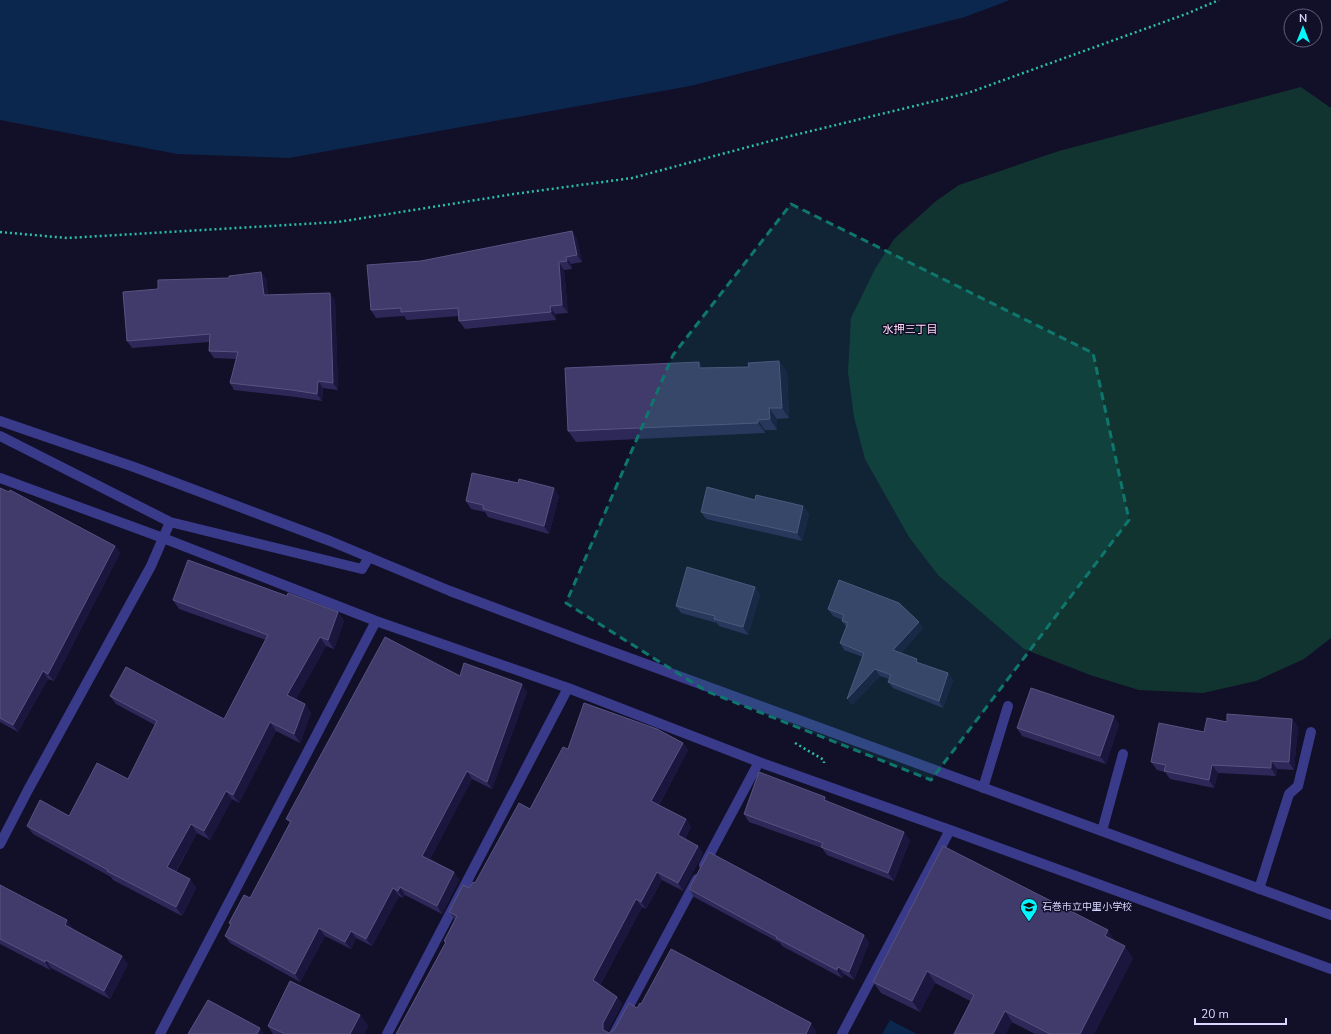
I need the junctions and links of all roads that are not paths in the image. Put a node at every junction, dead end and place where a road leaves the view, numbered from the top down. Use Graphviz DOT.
graph roads {
  1 [pos="0,421"];
  2 [pos="0,436"];
  3 [pos="0,478"];
  4 [pos="170,522"];
  5 [pos="163,538"];
  6 [pos="369,557"];
  7 [pos="376,621"];
  8 [pos="568,688"];
  9 [pos="1008,706"];
  10 [pos="1311,732"];
  11 [pos="1123,754"];
  12 [pos="759,762"];
  13 [pos="983,788"];
  14 [pos="950,830"];
  15 [pos="1102,831"];
  16 [pos="0,844"];
  17 [pos="1259,889"];
  18 [pos="1331,915"];
  19 [pos="1331,969"];
  20 [pos="160,1034"];
  21 [pos="387,1034"];
  22 [pos="614,1034"];
  23 [pos="842,1034"];
  1 -- 6 [label="street"];
  2 -- 4 [label="street"];
  3 -- 5 [label="street"];
  4 -- 5 [label="street"];
  4 -- 6 [label="street"];
  5 -- 7 [label="street"];
  5 -- 16 [label="street"];
  6 -- 13 [label="street"];
  7 -- 8 [label="street"];
  7 -- 20 [label="street"];
  8 -- 12 [label="street"];
  8 -- 21 [label="street"];
  9 -- 13 [label="street"];
  10 -- 17 [label="street"];
  11 -- 15 [label="street"];
  12 -- 14 [label="street"];
  12 -- 22 [label="street"];
  13 -- 15 [label="street"];
  14 -- 19 [label="street"];
  14 -- 23 [label="street"];
  15 -- 17 [label="street"];
  17 -- 18 [label="street"];
}
